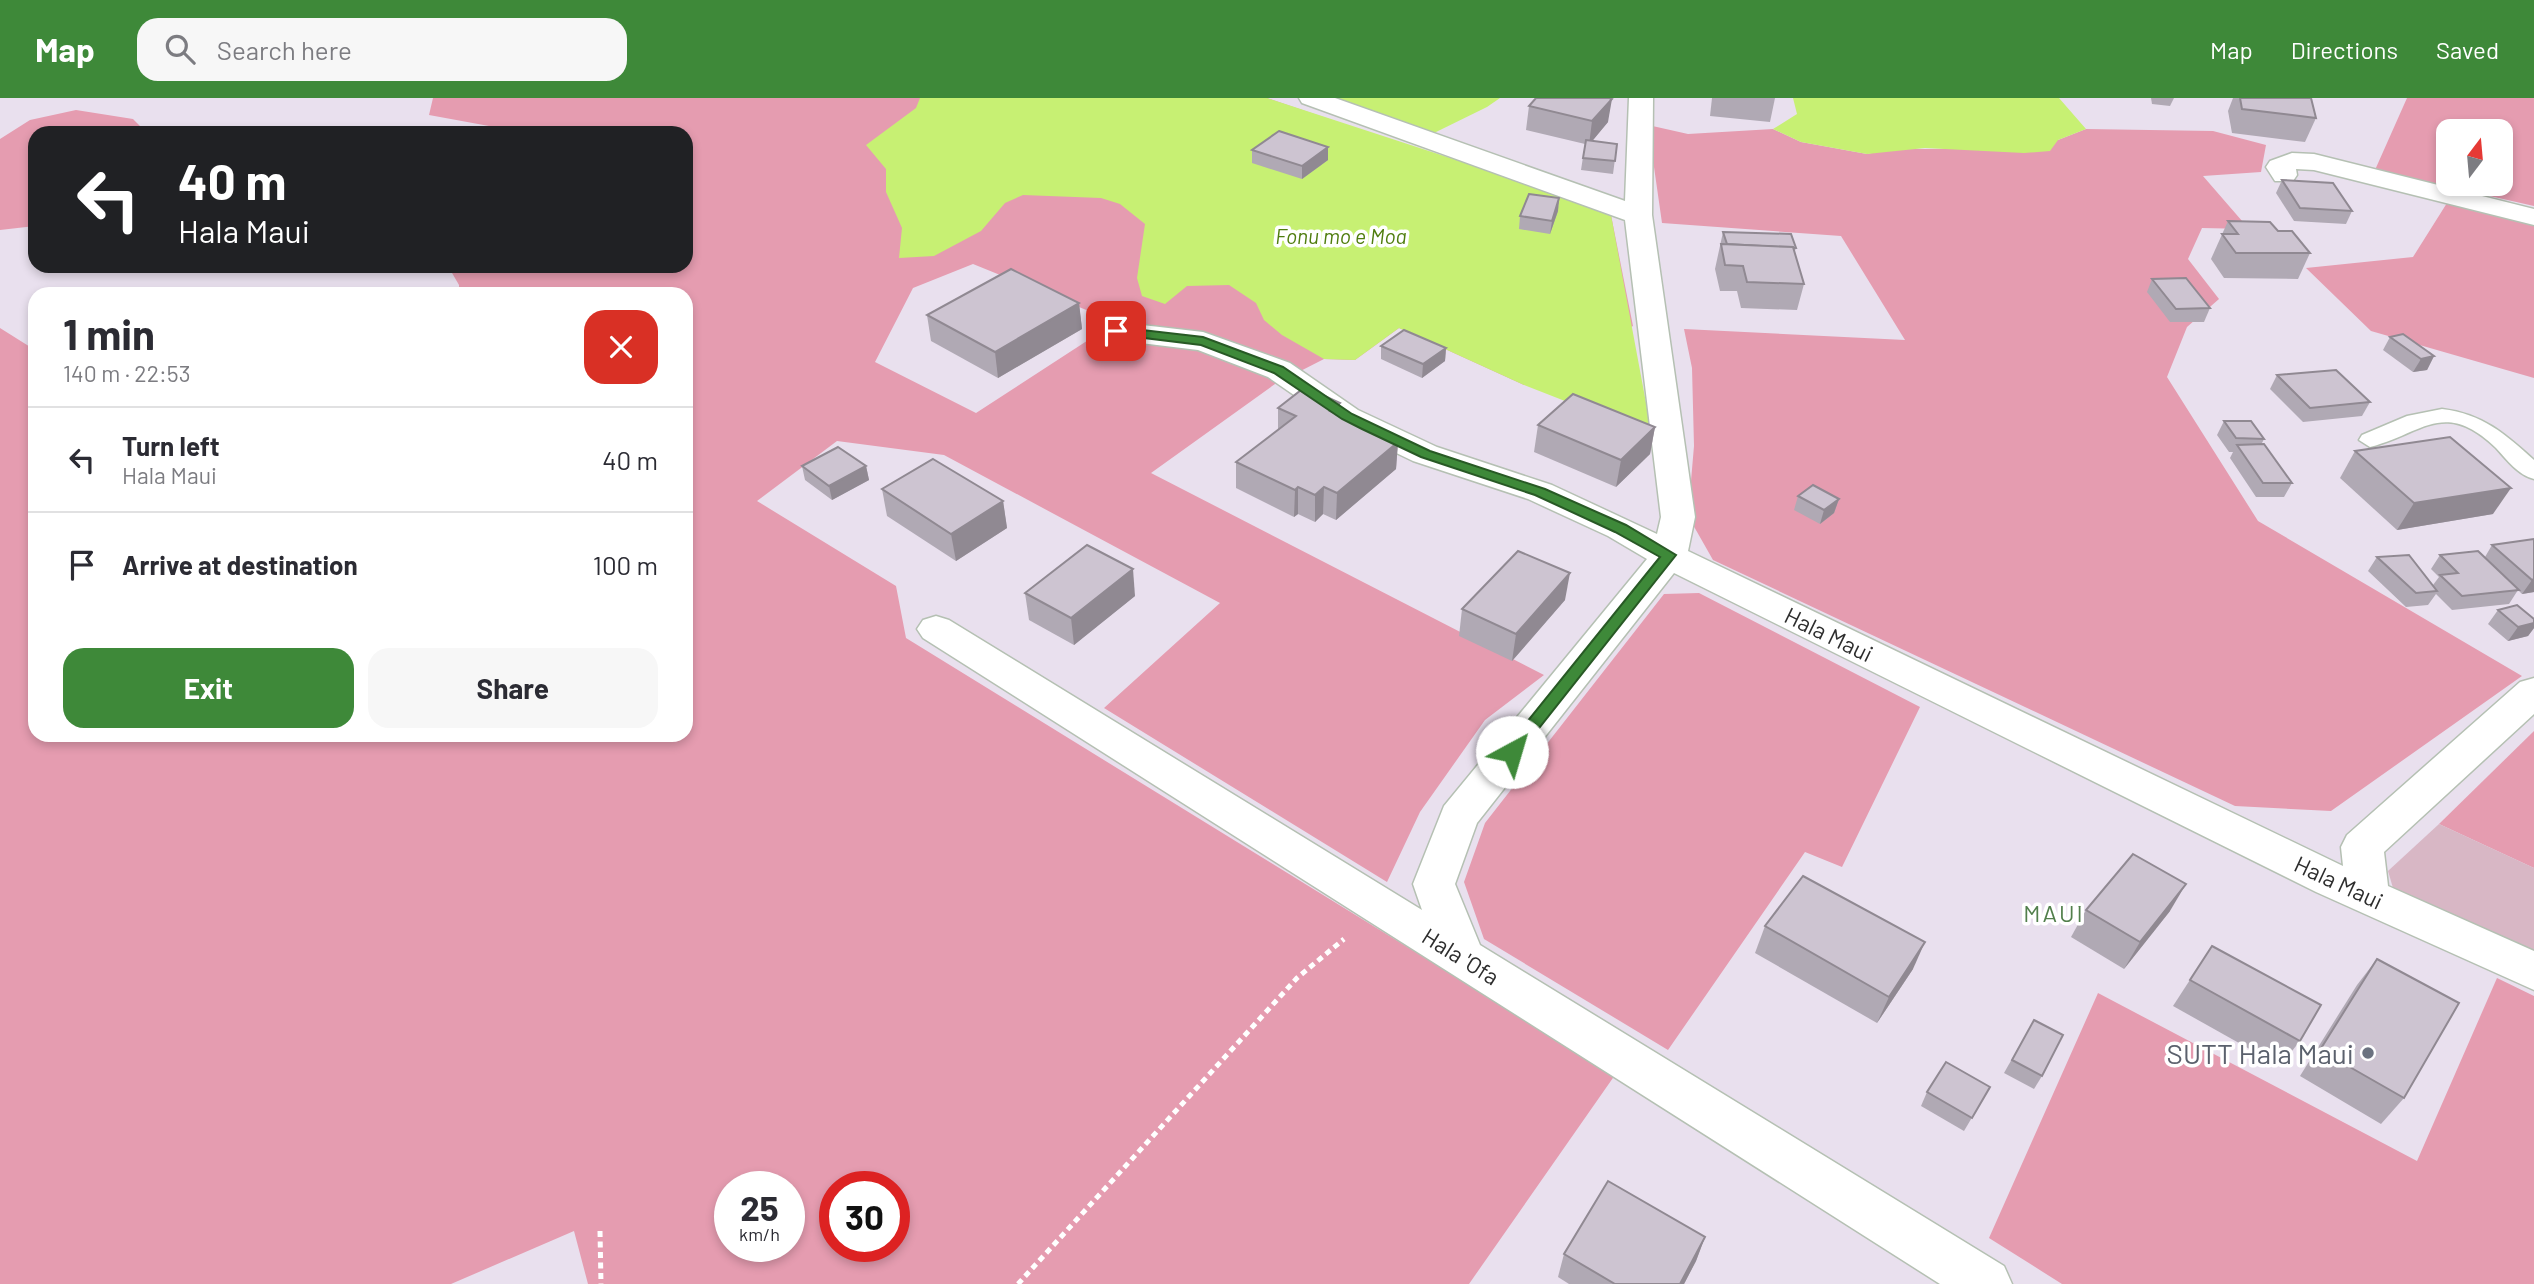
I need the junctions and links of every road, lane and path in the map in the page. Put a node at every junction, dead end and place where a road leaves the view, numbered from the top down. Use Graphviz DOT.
graph roads {
  1 [pos="1311,98"];
  2 [pos="1641,98"];
  3 [pos="2284,175"];
  4 [pos="1637,215"];
  5 [pos="2534,217"];
  6 [pos="1116,331"];
  7 [pos="2370,440"];
  8 [pos="2534,472"];
  9 [pos="1669,555"];
  10 [pos="936,629"];
  11 [pos="2534,692"];
  12 [pos="2367,895"];
  13 [pos="1413,926"];
  14 [pos="1462,957"];
  15 [pos="2534,971"];
  16 [pos="600,1231"];
  17 [pos="601,1284"];
  18 [pos="1018,1284"];
  19 [pos="1986,1284"];
  1 -- 4 [label="street"];
  2 -- 4 [label="street"];
  3 -- 5 [label="street"];
  4 -- 9 [label="street"];
  6 -- 9 [label="street, Hala Maui"];
  7 -- 8 [label="lane"];
  9 -- 12 [label="street, Hala Maui"];
  9 -- 14 [label="street"];
  10 -- 13 [label="street, Hala 'Ofa"];
  11 -- 12 [label="street"];
  12 -- 15 [label="street, Hala Maui"];
  13 -- 14 [label="street, Hala 'Ofa"];
  13 -- 18 [label="path"];
  14 -- 19 [label="street, Hala 'Ofa"];
  16 -- 17 [label="path"];
}
